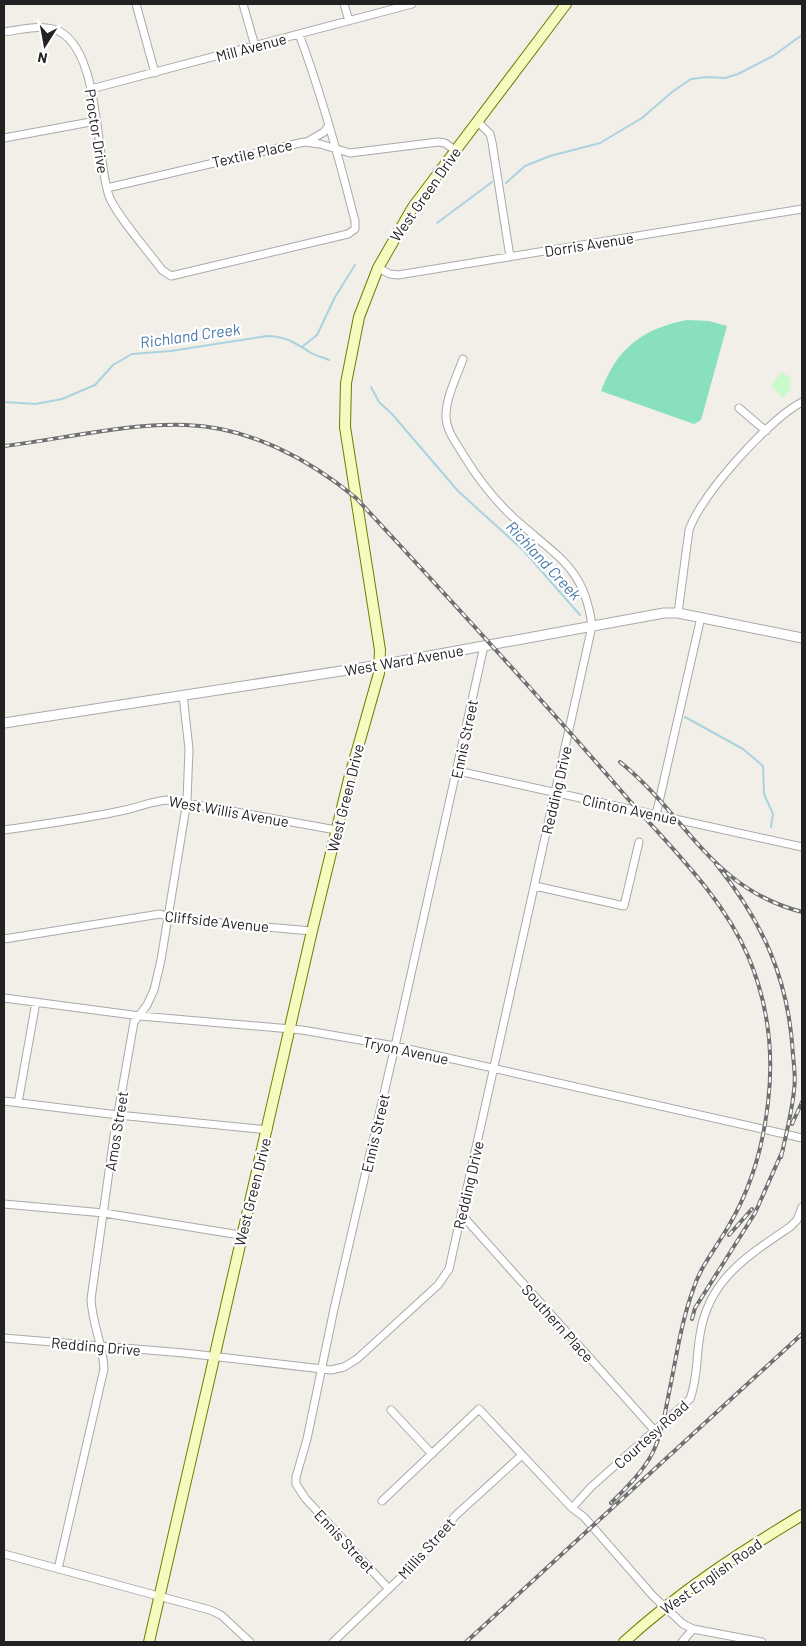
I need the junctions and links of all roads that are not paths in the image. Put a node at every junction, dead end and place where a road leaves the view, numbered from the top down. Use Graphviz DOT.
graph roads {
  1 [pos="136,4"];
  2 [pos="243,4"];
  3 [pos="344,4"];
  4 [pos="412,4"];
  5 [pos="566,4"];
  6 [pos="349,21"];
  7 [pos="4,32"];
  8 [pos="299,34"];
  9 [pos="255,46"];
  10 [pos="155,73"];
  11 [pos="90,89"];
  12 [pos="96,121"];
  13 [pos="478,122"];
  14 [pos="329,125"];
  15 [pos="4,138"];
  16 [pos="307,142"];
  17 [pos="336,150"];
  18 [pos="456,151"];
  19 [pos="107,188"];
  20 [pos="802,209"];
  21 [pos="510,257"];
  22 [pos="378,268"];
  23 [pos="463,359"];
  24 [pos="802,402"];
  25 [pos="739,408"];
  26 [pos="766,431"];
  27 [pos="678,613"];
  28 [pos="702,618"];
  29 [pos="592,626"];
  30 [pos="802,638"];
  31 [pos="484,646"];
  32 [pos="380,665"];
  33 [pos="184,695"];
  34 [pos="4,722"];
  35 [pos="458,771"];
  36 [pos="556,793"];
  37 [pos="187,802"];
  38 [pos="656,814"];
  39 [pos="4,830"];
  40 [pos="336,830"];
  41 [pos="638,842"];
  42 [pos="802,847"];
  43 [pos="535,886"];
  44 [pos="168,917"];
  45 [pos="312,931"];
  46 [pos="4,939"];
  47 [pos="4,998"];
  48 [pos="36,1002"];
  49 [pos="140,1016"];
  50 [pos="290,1029"];
  51 [pos="395,1046"];
  52 [pos="494,1069"];
  53 [pos="4,1101"];
  54 [pos="18,1103"];
  55 [pos="118,1115"];
  56 [pos="268,1130"];
  57 [pos="802,1138"];
  58 [pos="4,1204"];
  59 [pos="802,1207"];
  60 [pos="104,1213"];
  61 [pos="462,1215"];
  62 [pos="240,1235"];
  63 [pos="4,1338"];
  64 [pos="103,1346"];
  65 [pos="215,1357"];
  66 [pos="322,1370"];
  67 [pos="392,1410"];
  68 [pos="655,1431"];
  69 [pos="432,1454"];
  70 [pos="522,1455"];
  71 [pos="382,1501"];
  72 [pos="572,1508"];
  73 [pos="802,1515"];
  74 [pos="4,1554"];
  75 [pos="58,1569"];
  76 [pos="388,1588"];
  77 [pos="158,1596"];
  78 [pos="665,1606"];
  79 [pos="693,1629"];
  80 [pos="149,1642"];
  81 [pos="250,1642"];
  82 [pos="333,1642"];
  83 [pos="624,1642"];
  84 [pos="682,1642"];
  85 [pos="762,1642"];
  1 -- 10 [label="street"];
  2 -- 9 [label="street"];
  3 -- 6 [label="street"];
  4 -- 6 [label="street, Mill Avenue"];
  5 -- 13 [label="main road, West Green Drive"];
  6 -- 8 [label="street, Mill Avenue"];
  7 -- 11 [label="street, Proctor Drive"];
  8 -- 9 [label="street, Mill Avenue"];
  8 -- 14 [label="street"];
  9 -- 10 [label="street, Mill Avenue"];
  10 -- 11 [label="street, Mill Avenue"];
  11 -- 12 [label="street, Proctor Drive"];
  12 -- 15 [label="street"];
  12 -- 19 [label="street, Proctor Drive"];
  13 -- 18 [label="main road, West Green Drive"];
  13 -- 21 [label="street"];
  14 -- 16 [label="street"];
  14 -- 17 [label="street"];
  16 -- 17 [label="street, Textile Place"];
  16 -- 19 [label="street, Textile Place"];
  17 -- 18 [label="street, Textile Place"];
  17 -- 19 [label="street, Proctor Drive"];
  18 -- 22 [label="main road, West Green Drive"];
  20 -- 21 [label="street, Dorris Avenue"];
  21 -- 22 [label="street, Dorris Avenue"];
  22 -- 32 [label="main road, West Green Drive"];
  23 -- 29 [label="street"];
  24 -- 26 [label="street"];
  25 -- 26 [label="street"];
  26 -- 27 [label="street"];
  27 -- 28 [label="street, West Ward Avenue"];
  27 -- 29 [label="street, West Ward Avenue"];
  28 -- 30 [label="street, West Ward Avenue"];
  28 -- 38 [label="street"];
  29 -- 31 [label="street, West Ward Avenue"];
  29 -- 36 [label="street, Redding Drive"];
  31 -- 32 [label="street, West Ward Avenue"];
  31 -- 35 [label="street, Ennis Street"];
  32 -- 33 [label="street, West Ward Avenue"];
  32 -- 40 [label="main road, West Green Drive"];
  33 -- 34 [label="street, West Ward Avenue"];
  33 -- 37 [label="street, Amos Street"];
  35 -- 36 [label="street, Clinton Avenue"];
  35 -- 51 [label="street, Ennis Street"];
  36 -- 38 [label="street, Clinton Avenue"];
  36 -- 43 [label="street, Redding Drive"];
  37 -- 39 [label="street, West Willis Avenue"];
  37 -- 40 [label="street, West Willis Avenue"];
  37 -- 44 [label="street, Amos Street"];
  38 -- 42 [label="street, Clinton Avenue"];
  40 -- 45 [label="main road, West Green Drive"];
  41 -- 43 [label="street"];
  43 -- 52 [label="street, Redding Drive"];
  44 -- 45 [label="street, Cliffside Avenue"];
  44 -- 46 [label="street, Cliffside Avenue"];
  44 -- 49 [label="street, Amos Street"];
  45 -- 50 [label="main road, West Green Drive"];
  47 -- 48 [label="street, Tryon Avenue"];
  48 -- 49 [label="street, Tryon Avenue"];
  48 -- 54 [label="street"];
  49 -- 50 [label="street, Tryon Avenue"];
  49 -- 55 [label="street, Amos Street"];
  50 -- 51 [label="street, Tryon Avenue"];
  50 -- 56 [label="main road, West Green Drive"];
  51 -- 52 [label="street, Tryon Avenue"];
  51 -- 66 [label="street, Ennis Street"];
  52 -- 57 [label="street, Tryon Avenue"];
  52 -- 61 [label="street, Redding Drive"];
  53 -- 54 [label="street"];
  54 -- 55 [label="street"];
  55 -- 56 [label="street"];
  55 -- 60 [label="street, Amos Street"];
  56 -- 62 [label="main road, West Green Drive"];
  58 -- 60 [label="street"];
  59 -- 68 [label="street, Courtesy Road"];
  60 -- 62 [label="street"];
  60 -- 64 [label="street, Amos Street"];
  61 -- 66 [label="street, Redding Drive"];
  61 -- 68 [label="street, Southern Place"];
  62 -- 65 [label="main road, West Green Drive"];
  63 -- 64 [label="street, Redding Drive"];
  64 -- 65 [label="street, Redding Drive"];
  64 -- 75 [label="street, Amos Street"];
  65 -- 66 [label="street, Redding Drive"];
  65 -- 77 [label="main road, West Green Drive"];
  66 -- 76 [label="street, Ennis Street"];
  67 -- 69 [label="street"];
  68 -- 72 [label="street, Courtesy Road"];
  69 -- 70 [label="street"];
  69 -- 71 [label="street"];
  70 -- 72 [label="street"];
  70 -- 76 [label="street, Millis Street"];
  72 -- 78 [label="street"];
  73 -- 78 [label="main road, West English Road"];
  74 -- 75 [label="street"];
  75 -- 77 [label="street"];
  76 -- 82 [label="street, Millis Street"];
  77 -- 80 [label="main road, West Green Drive"];
  77 -- 81 [label="street"];
  78 -- 79 [label="street"];
  78 -- 83 [label="main road, West English Road"];
  79 -- 84 [label="street"];
  79 -- 85 [label="street"];
}
